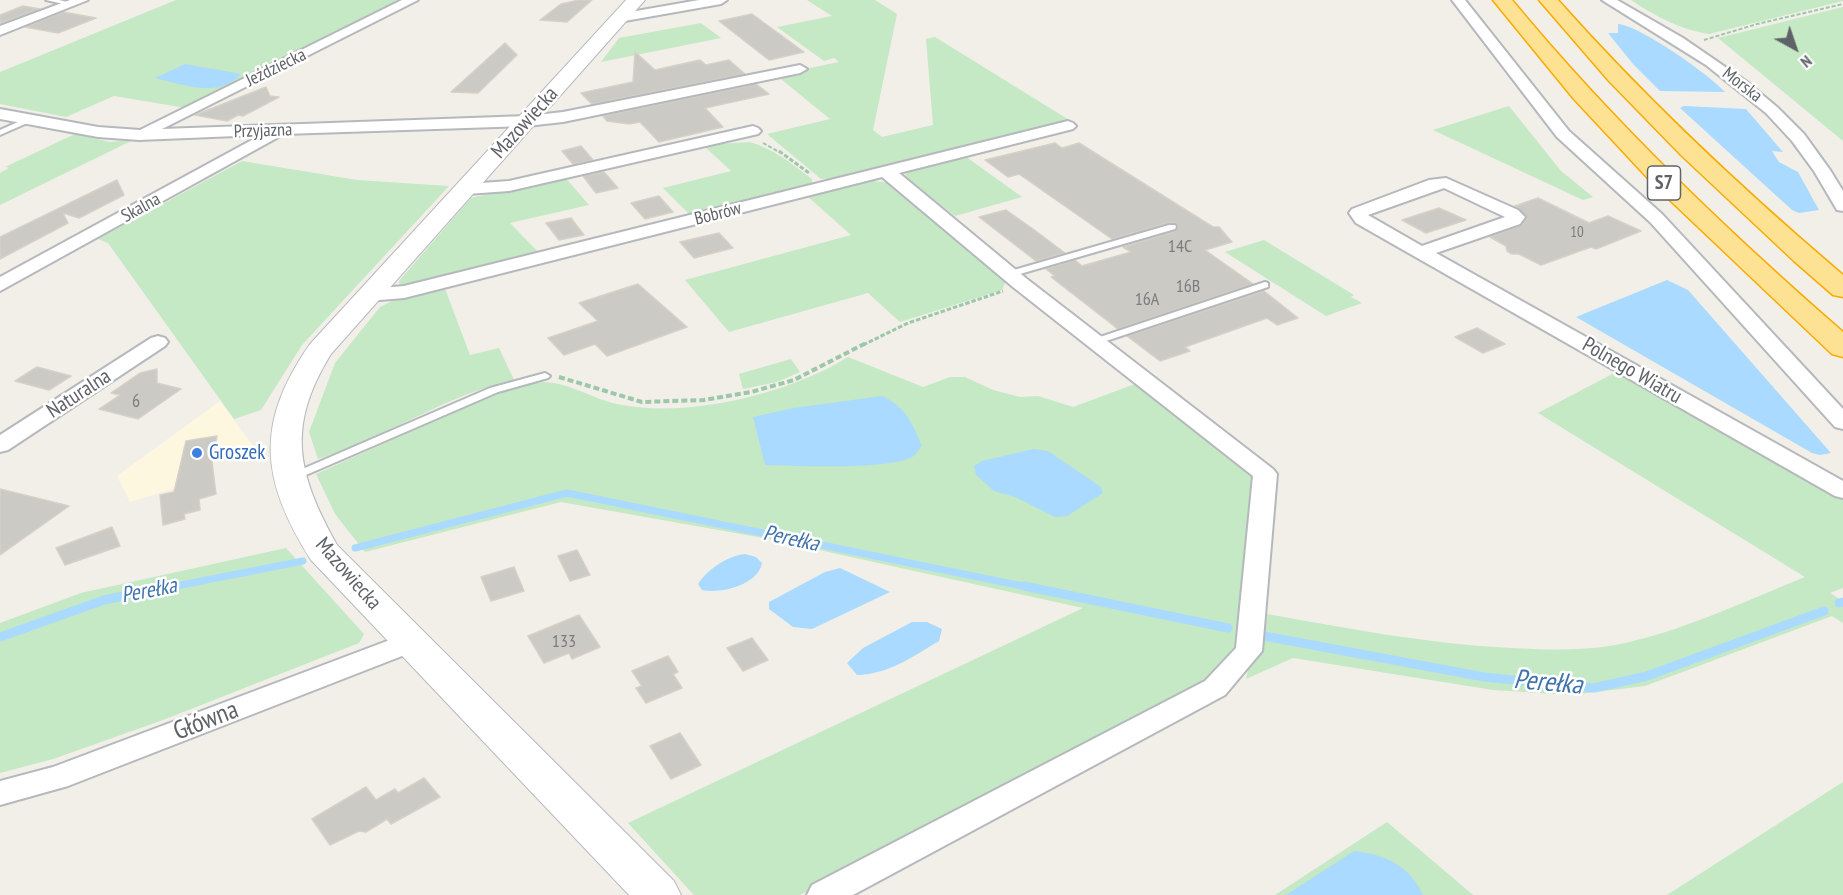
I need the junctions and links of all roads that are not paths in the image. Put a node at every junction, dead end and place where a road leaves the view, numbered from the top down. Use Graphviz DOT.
graph roads {
  1 [pos="49,0"];
  2 [pos="412,0"];
  3 [pos="721,0"];
  4 [pos="1458,0"];
  5 [pos="1502,0"];
  6 [pos="1548,0"];
  7 [pos="1608,0"];
  8 [pos="77,2"];
  9 [pos="627,9"];
  10 [pos="0,31"];
  11 [pos="800,69"];
  12 [pos="0,114"];
  13 [pos="30,120"];
  14 [pos="527,121"];
  15 [pos="1068,126"];
  16 [pos="281,131"];
  17 [pos="0,133"];
  18 [pos="139,135"];
  19 [pos="757,137"];
  20 [pos="885,172"];
  21 [pos="467,189"];
  22 [pos="1843,206"];
  23 [pos="1172,227"];
  24 [pos="1421,252"];
  25 [pos="1015,278"];
  26 [pos="0,285"];
  27 [pos="1266,285"];
  28 [pos="1843,289"];
  29 [pos="368,295"];
  30 [pos="158,342"];
  31 [pos="1094,342"];
  32 [pos="1843,348"];
  33 [pos="545,376"];
  34 [pos="1843,422"];
  35 [pos="0,445"];
  36 [pos="289,478"];
  37 [pos="1843,491"];
  38 [pos="411,642"];
  39 [pos="0,793"];
  40 [pos="658,895"];
  41 [pos="823,895"];
  1 -- 8 [label="lane"];
  2 -- 18 [label="street, Jeździecka"];
  3 -- 9 [label="street, Mazowiecka"];
  4 -- 34 [label="street"];
  5 -- 32 [label="highway, S7"];
  6 -- 28 [label="highway, S7"];
  7 -- 22 [label="street, Morska"];
  8 -- 10 [label="street"];
  9 -- 14 [label="street, Mazowiecka"];
  11 -- 14 [label="street, Przyjazna"];
  12 -- 13 [label="street, Przyjazna"];
  13 -- 17 [label="lane"];
  13 -- 18 [label="street, Przyjazna"];
  14 -- 16 [label="street, Przyjazna"];
  14 -- 21 [label="street, Mazowiecka"];
  15 -- 20 [label="street, Bobrów"];
  16 -- 18 [label="street, Przyjazna"];
  16 -- 26 [label="street, Skalna"];
  19 -- 21 [label="street"];
  20 -- 25 [label="street"];
  20 -- 29 [label="street, Bobrów"];
  21 -- 29 [label="street, Mazowiecka"];
  23 -- 25 [label="lane"];
  24 -- 24 [label="street, Polnego Wiatru"];
  24 -- 37 [label="street, Polnego Wiatru"];
  25 -- 31 [label="street"];
  27 -- 31 [label="lane"];
  29 -- 36 [label="street, Mazowiecka"];
  30 -- 35 [label="street, Naturalna"];
  31 -- 41 [label="street"];
  33 -- 36 [label="lane"];
  36 -- 38 [label="street, Mazowiecka"];
  38 -- 39 [label="street, Główna"];
  38 -- 40 [label="street, Mazowiecka"];
}
